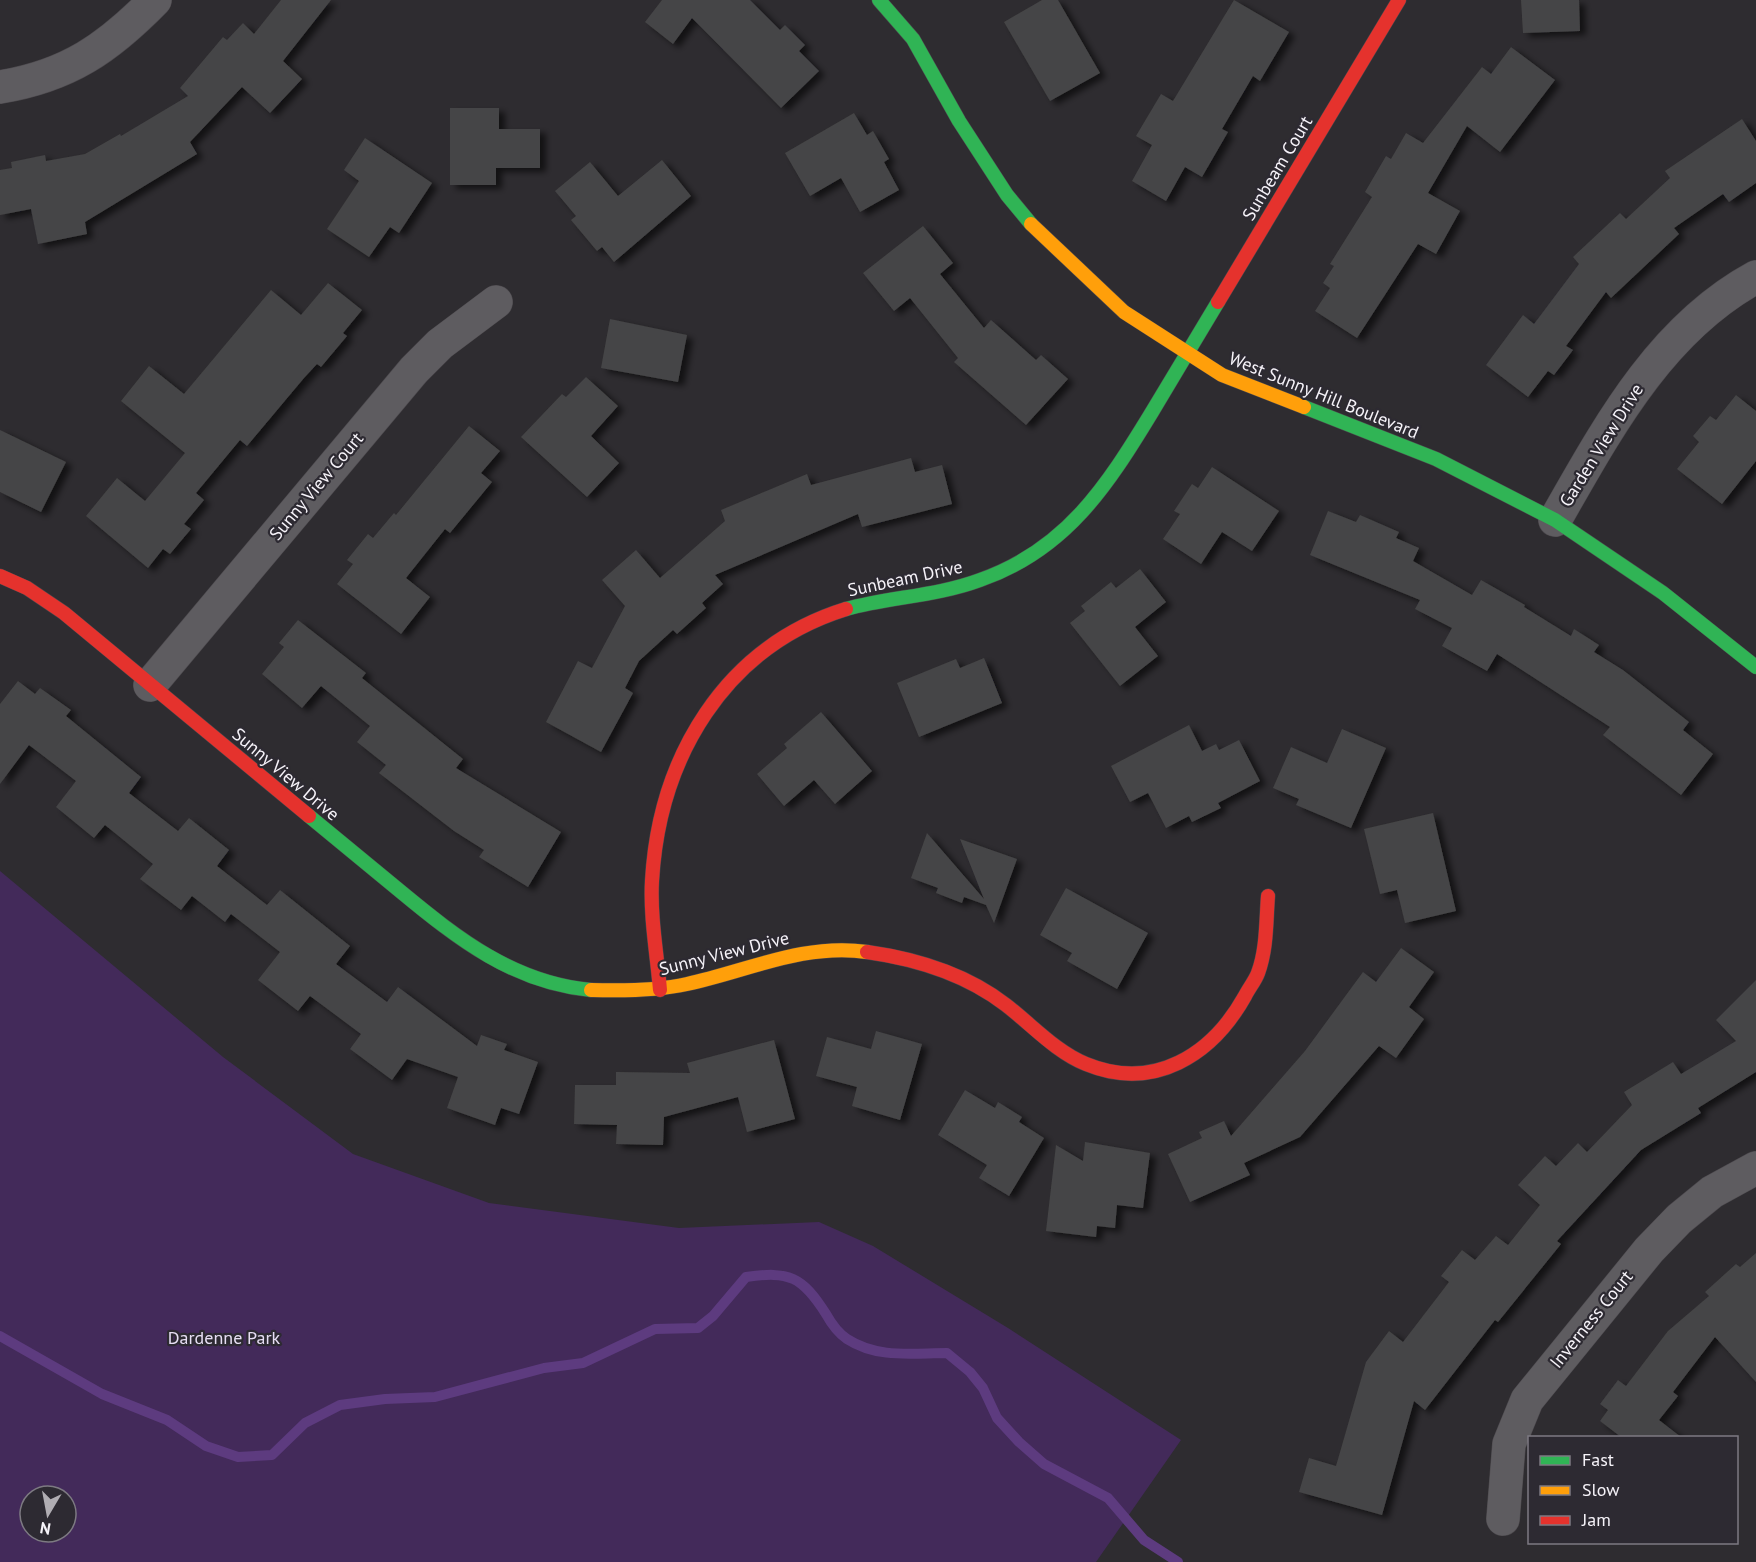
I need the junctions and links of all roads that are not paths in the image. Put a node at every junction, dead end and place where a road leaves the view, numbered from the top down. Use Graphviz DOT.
graph roads {
  1 [pos="155,0"];
  2 [pos="879,0"];
  3 [pos="1399,0"];
  4 [pos="0,87"];
  5 [pos="1756,277"];
  6 [pos="496,302"];
  7 [pos="1186,355"];
  8 [pos="1555,520"];
  9 [pos="0,576"];
  10 [pos="1756,667"];
  11 [pos="150,685"];
  12 [pos="1268,896"];
  13 [pos="660,990"];
  14 [pos="1756,1168"];
  15 [pos="1503,1520"];
  1 -- 4 [label="street"];
  2 -- 7 [label="street, West Sunny Hill Boulevard"];
  3 -- 7 [label="street, Sunbeam Court"];
  5 -- 8 [label="street, Garden View Drive"];
  6 -- 11 [label="street, Sunny View Court"];
  7 -- 8 [label="street, West Sunny Hill Boulevard"];
  7 -- 13 [label="street, Sunbeam Drive"];
  8 -- 10 [label="street, West Sunny Hill Boulevard"];
  9 -- 11 [label="street, Sunny View Drive"];
  11 -- 13 [label="street, Sunny View Drive"];
  12 -- 13 [label="street, Sunny View Drive"];
  14 -- 15 [label="street, Inverness Court"];
}
